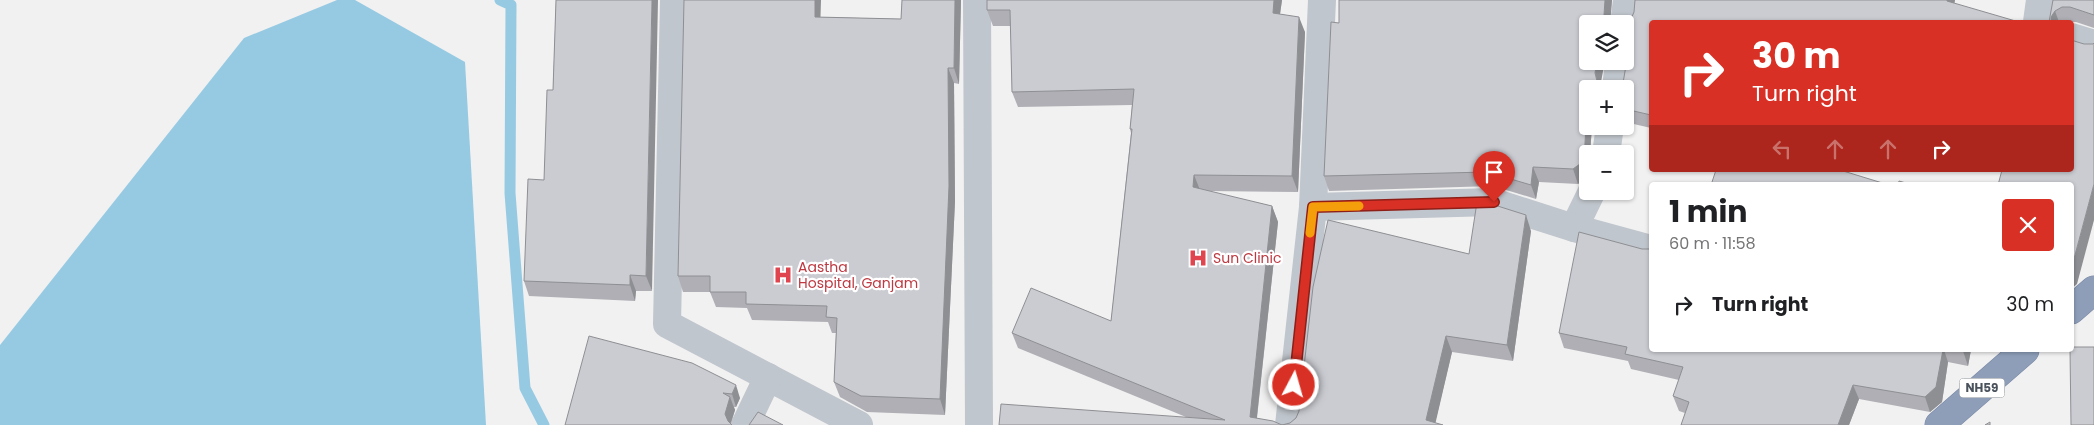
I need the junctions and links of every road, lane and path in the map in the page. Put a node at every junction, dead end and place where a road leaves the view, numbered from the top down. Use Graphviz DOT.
graph roads {
  1 [pos="674,0"];
  2 [pos="977,0"];
  3 [pos="1322,0"];
  4 [pos="1627,0"];
  5 [pos="2040,0"];
  6 [pos="1625,15"];
  7 [pos="2037,20"];
  8 [pos="2074,38"];
  9 [pos="2094,44"];
  10 [pos="1588,200"];
  11 [pos="1313,207"];
  12 [pos="1574,228"];
  13 [pos="1649,248"];
  14 [pos="2094,290"];
  15 [pos="2074,307"];
  16 [pos="2023,352"];
  17 [pos="768,377"];
  18 [pos="745,425"];
  19 [pos="859,425"];
  20 [pos="979,425"];
  21 [pos="1289,425"];
  22 [pos="1939,425"];
  1 -- 17 [label="street"];
  2 -- 20 [label="street"];
  3 -- 11 [label="street"];
  4 -- 6 [label="street"];
  5 -- 7 [label="street"];
  8 -- 9 [label="street"];
  10 -- 12 [label="street"];
  11 -- 12 [label="street"];
  11 -- 21 [label="street"];
  12 -- 13 [label="street"];
  14 -- 15 [label="highway"];
  16 -- 22 [label="highway, NH59"];
  17 -- 18 [label="street"];
  17 -- 19 [label="street"];
}
